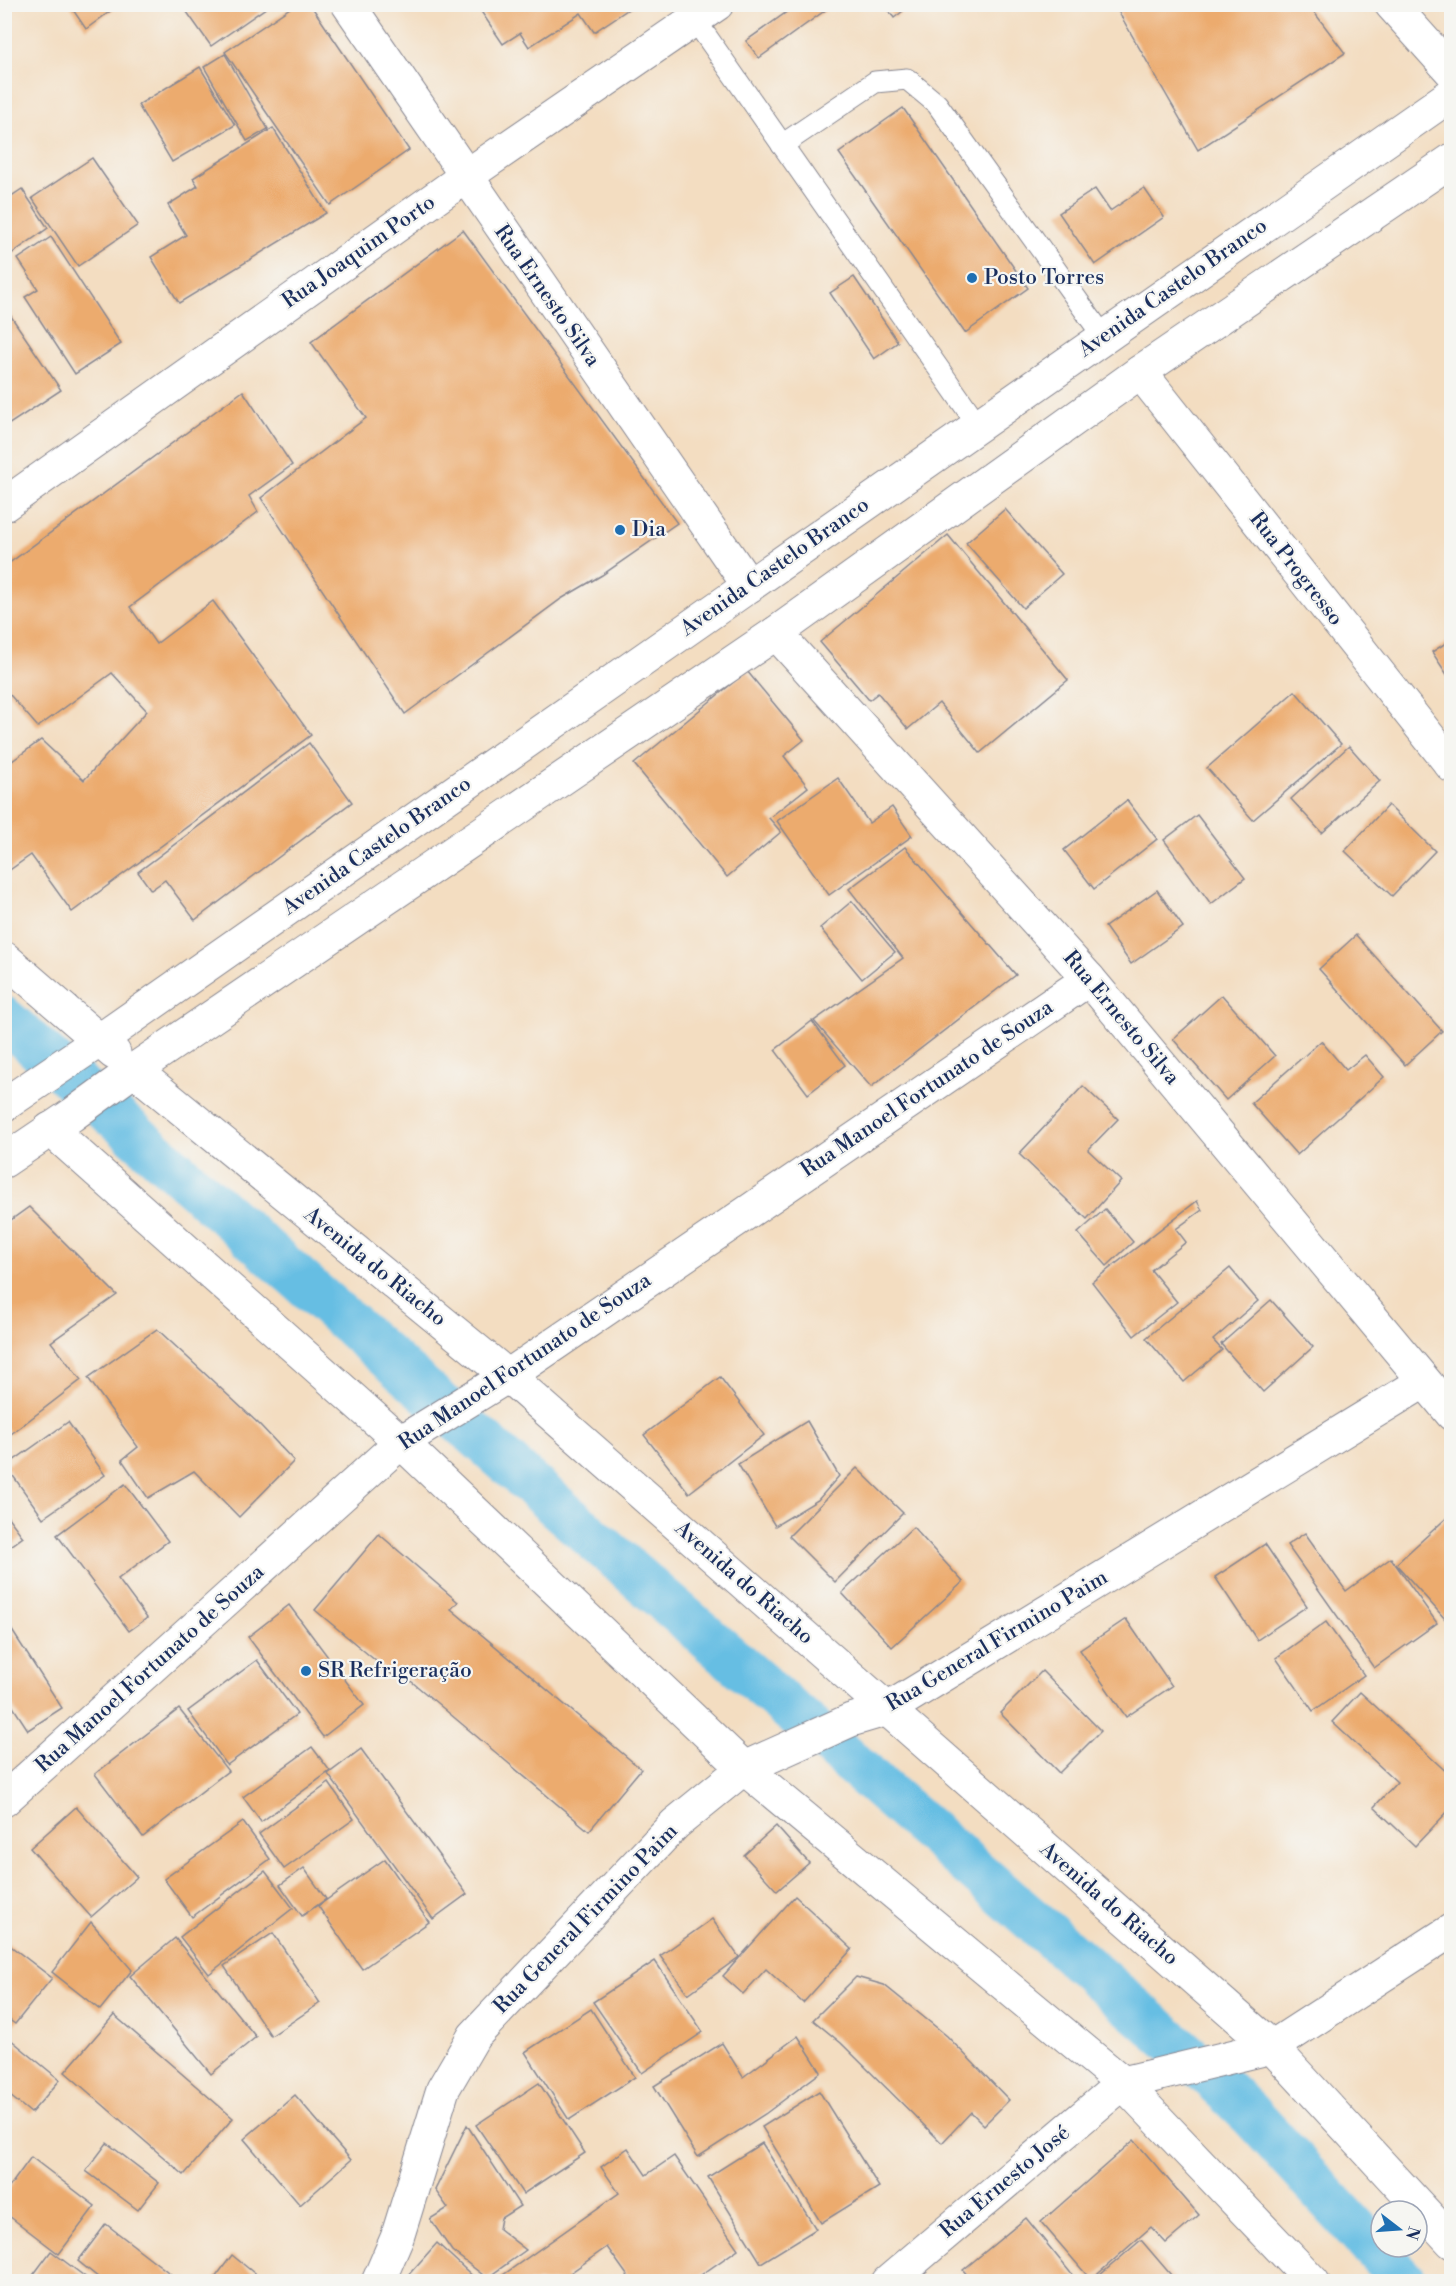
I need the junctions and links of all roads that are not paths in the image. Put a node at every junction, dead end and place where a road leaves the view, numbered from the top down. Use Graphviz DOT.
graph roads {
  1 [pos="348,4"];
  2 [pos="1391,4"];
  3 [pos="706,12"];
  4 [pos="1452,72"];
  5 [pos="1452,94"];
  6 [pos="782,145"];
  7 [pos="1452,160"];
  8 [pos="465,177"];
  9 [pos="1103,336"];
  10 [pos="1140,372"];
  11 [pos="978,425"];
  12 [pos="4,505"];
  13 [pos="748,586"];
  14 [pos="776,633"];
  15 [pos="1452,766"];
  16 [pos="4,958"];
  17 [pos="1089,979"];
  18 [pos="89,1047"];
  19 [pos="123,1078"];
  20 [pos="16,1093"];
  21 [pos="61,1122"];
  22 [pos="4,1161"];
  23 [pos="508,1376"];
  24 [pos="1423,1382"];
  25 [pos="1452,1414"];
  26 [pos="401,1442"];
  27 [pos="888,1709"];
  28 [pos="744,1768"];
  29 [pos="4,1800"];
  30 [pos="1452,1930"];
  31 [pos="1272,2047"];
  32 [pos="1123,2083"];
  33 [pos="1452,2242"];
  34 [pos="378,2282"];
  35 [pos="888,2282"];
  36 [pos="1312,2282"];
  1 -- 8 [label="street, Rua Ernesto Silva"];
  2 -- 4 [label="street"];
  3 -- 6 [label="lane"];
  3 -- 8 [label="street, Rua Joaquim Porto"];
  5 -- 9 [label="street, Avenida Castelo Branco"];
  6 -- 9 [label="lane"];
  6 -- 11 [label="lane"];
  7 -- 10 [label="street"];
  8 -- 12 [label="street, Rua Joaquim Porto"];
  8 -- 13 [label="street, Rua Ernesto Silva"];
  9 -- 11 [label="street, Avenida Castelo Branco"];
  10 -- 14 [label="street"];
  10 -- 15 [label="street, Rua Progresso"];
  11 -- 13 [label="street, Avenida Castelo Branco"];
  13 -- 18 [label="street, Avenida Castelo Branco"];
  14 -- 17 [label="street, Rua Ernesto Silva"];
  14 -- 19 [label="street"];
  16 -- 18 [label="street, Avenida do Riacho"];
  17 -- 23 [label="street, Rua Manoel Fortunato de Souza"];
  17 -- 24 [label="street, Rua Ernesto Silva"];
  18 -- 19 [label="street, Avenida do Riacho"];
  18 -- 20 [label="street, Avenida Castelo Branco"];
  19 -- 21 [label="street"];
  19 -- 23 [label="street, Avenida do Riacho"];
  20 -- 21 [label="street"];
  21 -- 22 [label="street"];
  21 -- 26 [label="street"];
  23 -- 26 [label="street, Rua Manoel Fortunato de Souza"];
  23 -- 27 [label="street, Avenida do Riacho"];
  24 -- 25 [label="street, Rua Ernesto Silva"];
  24 -- 27 [label="street, Rua General Firmino Paim"];
  26 -- 28 [label="street"];
  26 -- 29 [label="street, Rua Manoel Fortunato de Souza"];
  27 -- 28 [label="street, Rua General Firmino Paim"];
  27 -- 31 [label="street, Avenida do Riacho"];
  28 -- 32 [label="street"];
  28 -- 34 [label="street, Rua General Firmino Paim"];
  30 -- 31 [label="street"];
  31 -- 32 [label="street"];
  31 -- 33 [label="street, Avenida do Riacho"];
  32 -- 35 [label="street, Rua Ernesto José"];
  32 -- 36 [label="street"];
}
